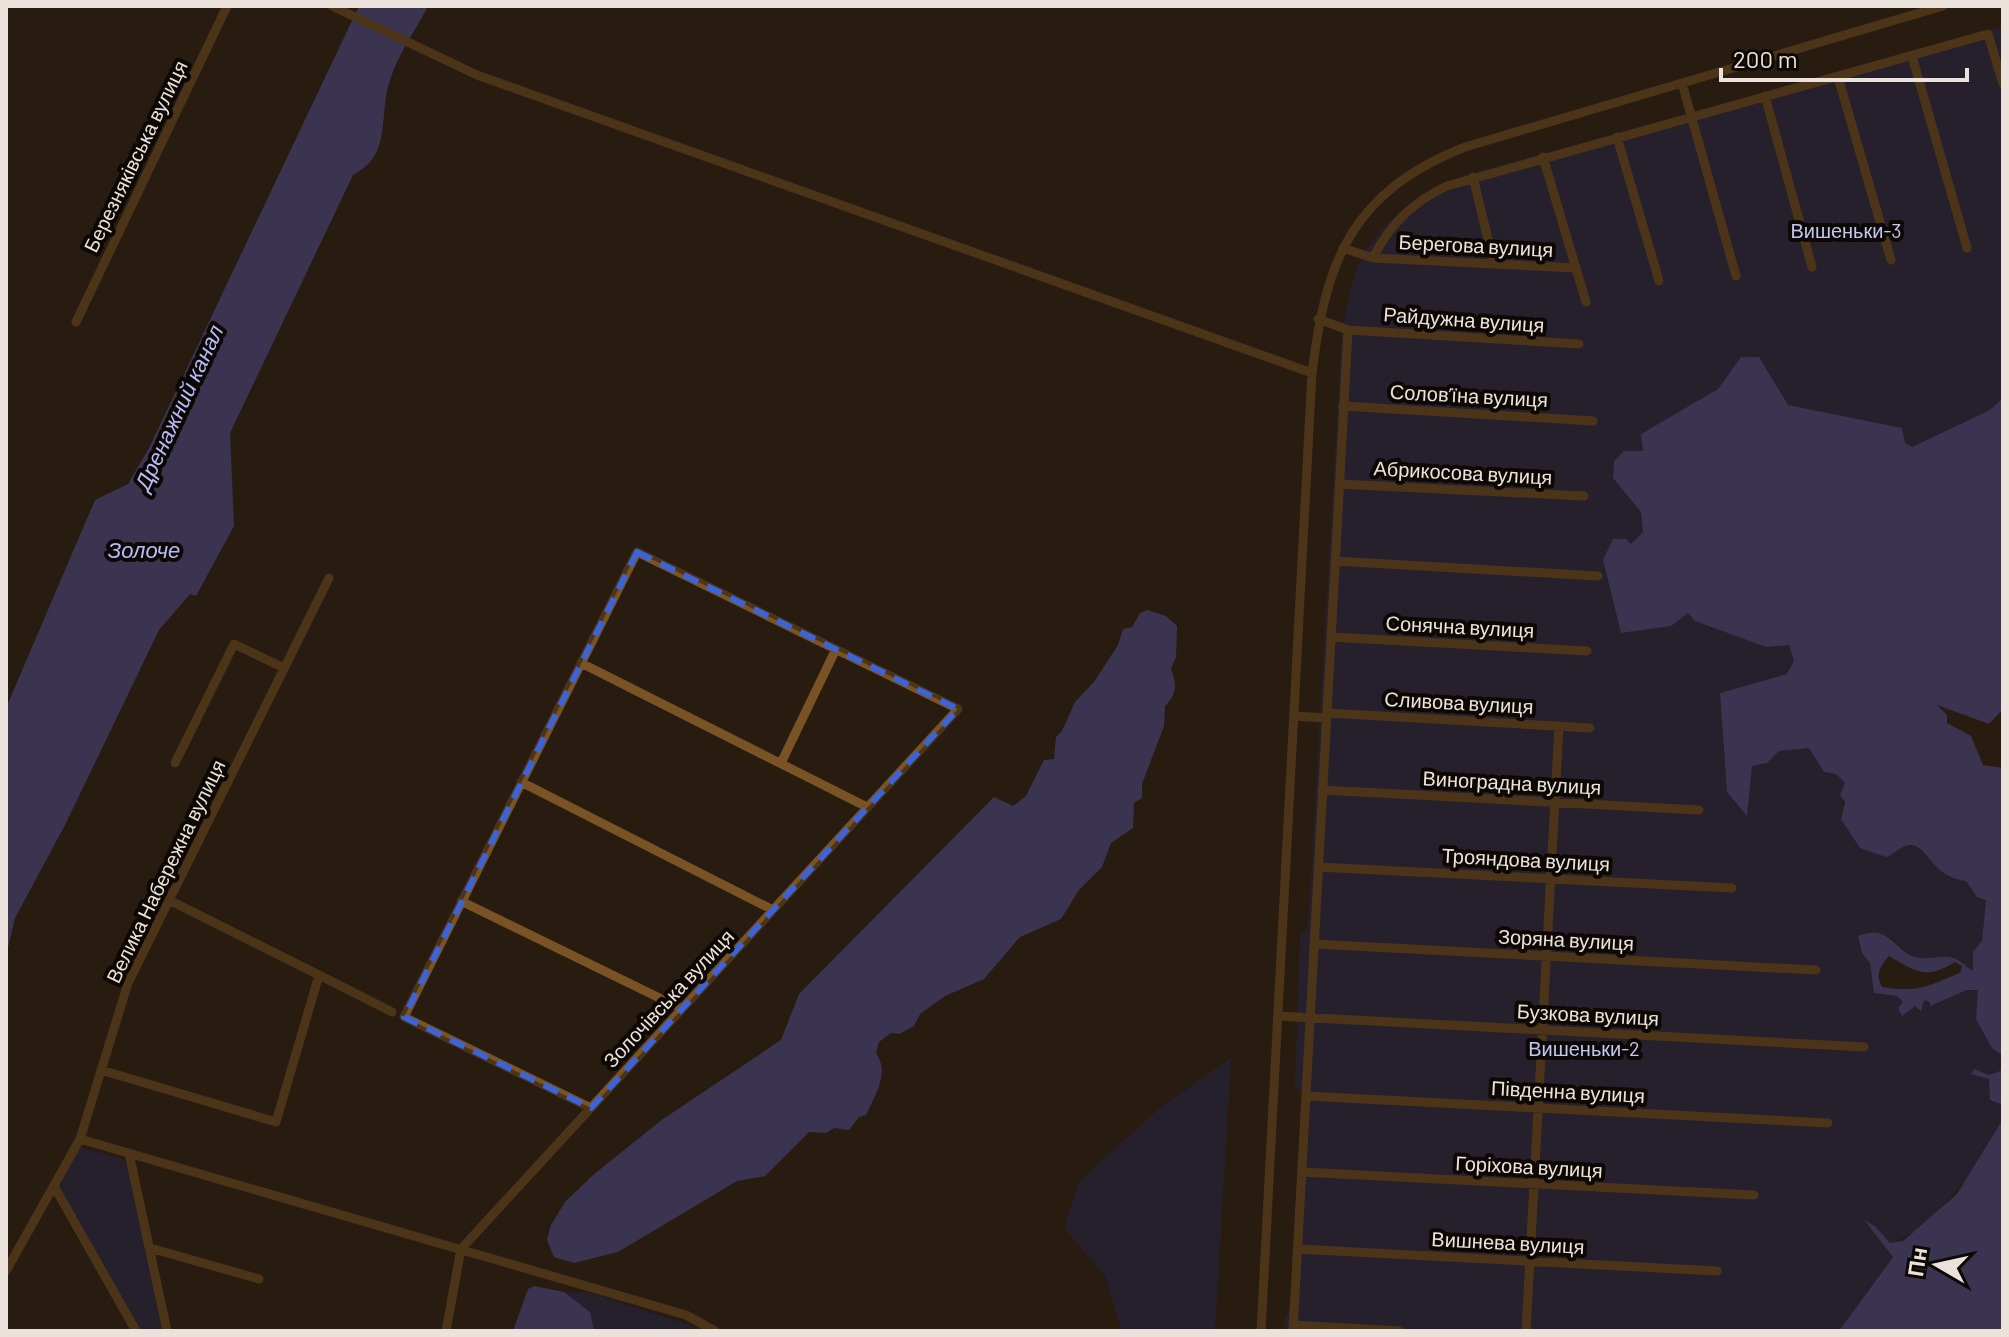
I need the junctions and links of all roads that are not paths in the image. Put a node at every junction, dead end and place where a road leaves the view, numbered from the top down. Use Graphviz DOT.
graph roads {
  1 [pos="227,6"];
  2 [pos="332,6"];
  3 [pos="1943,6"];
  4 [pos="1912,56"];
  5 [pos="1838,77"];
  6 [pos="1682,83"];
  7 [pos="2003,84"];
  8 [pos="1765,96"];
  9 [pos="1692,117"];
  10 [pos="1617,137"];
  11 [pos="1543,157"];
  12 [pos="1473,177"];
  13 [pos="1343,248"];
  14 [pos="1967,248"];
  15 [pos="1373,258"];
  16 [pos="1891,260"];
  17 [pos="1494,264"];
  18 [pos="1812,267"];
  19 [pos="1576,268"];
  20 [pos="1736,276"];
  21 [pos="1659,281"];
  22 [pos="1586,302"];
  23 [pos="1318,319"];
  24 [pos="76,322"];
  25 [pos="1348,330"];
  26 [pos="1579,344"];
  27 [pos="1312,373"];
  28 [pos="1343,406"];
  29 [pos="1593,421"];
  30 [pos="1339,484"];
  31 [pos="1584,496"];
  32 [pos="1335,561"];
  33 [pos="1598,576"];
  34 [pos="329,578"];
  35 [pos="1331,637"];
  36 [pos="836,649"];
  37 [pos="1587,651"];
  38 [pos="581,663"];
  39 [pos="284,668"];
  40 [pos="1295,716"];
  41 [pos="1326,716"];
  42 [pos="1559,726"];
  43 [pos="1590,728"];
  44 [pos="175,763"];
  45 [pos="781,763"];
  46 [pos="521,782"];
  47 [pos="1322,790"];
  48 [pos="1554,802"];
  49 [pos="867,807"];
  50 [pos="1699,810"];
  51 [pos="1318,867"];
  52 [pos="1550,879"];
  53 [pos="1732,888"];
  54 [pos="169,900"];
  55 [pos="461,901"];
  56 [pos="773,910"];
  57 [pos="1314,944"];
  58 [pos="1546,956"];
  59 [pos="1816,970"];
  60 [pos="319,975"];
  61 [pos="682,1009"];
  62 [pos="392,1012"];
  63 [pos="1278,1016"];
  64 [pos="1310,1018"];
  65 [pos="1542,1030"];
  66 [pos="1864,1047"];
  67 [pos="101,1070"];
  68 [pos="1306,1096"];
  69 [pos="591,1108"];
  70 [pos="1538,1108"];
  71 [pos="1828,1123"];
  72 [pos="80,1139"];
  73 [pos="129,1153"];
  74 [pos="1302,1172"];
  75 [pos="1534,1184"];
  76 [pos="55,1188"];
  77 [pos="1754,1195"];
  78 [pos="150,1248"];
  79 [pos="461,1249"];
  80 [pos="1297,1249"];
  81 [pos="1529,1261"];
  82 [pos="6,1271"];
  83 [pos="1717,1271"];
  84 [pos="259,1279"];
  85 [pos="1293,1328"];
  86 [pos="136,1331"];
  87 [pos="167,1331"];
  88 [pos="446,1331"];
  89 [pos="715,1331"];
  90 [pos="1261,1331"];
  91 [pos="1399,1331"];
  92 [pos="1526,1331"];
  1 -- 24 [label="street, Березняківська вулиця"];
  2 -- 27 [label="street"];
  3 -- 6 [label="street"];
  4 -- 5 [label="street"];
  4 -- 7 [label="street"];
  4 -- 14 [label="street"];
  5 -- 8 [label="street"];
  5 -- 16 [label="street"];
  6 -- 9 [label="street"];
  6 -- 13 [label="street"];
  8 -- 9 [label="street"];
  8 -- 18 [label="street"];
  9 -- 10 [label="street"];
  9 -- 20 [label="street"];
  10 -- 11 [label="street"];
  10 -- 21 [label="street"];
  11 -- 12 [label="street"];
  11 -- 19 [label="street"];
  12 -- 15 [label="street"];
  12 -- 17 [label="street"];
  13 -- 15 [label="street, Берегова вулиця"];
  13 -- 23 [label="street"];
  15 -- 17 [label="street, Берегова вулиця"];
  17 -- 19 [label="street, Берегова вулиця"];
  19 -- 22 [label="street"];
  23 -- 25 [label="street, Райдужна вулиця"];
  23 -- 27 [label="street"];
  25 -- 26 [label="street, Райдужна вулиця"];
  25 -- 28 [label="street"];
  27 -- 40 [label="street"];
  28 -- 29 [label="street, Соловʼїна вулиця"];
  28 -- 30 [label="street"];
  30 -- 31 [label="street, Абрикосова вулиця"];
  30 -- 32 [label="street"];
  32 -- 33 [label="street"];
  32 -- 35 [label="street"];
  34 -- 39 [label="street, Велика Набережна вулиця"];
  35 -- 37 [label="street, Сонячна вулиця"];
  35 -- 41 [label="street"];
  36 -- 38 [label="street"];
  36 -- 45 [label="street"];
  36 -- 49 [label="street, Золочівська вулиця"];
  38 -- 45 [label="street"];
  38 -- 46 [label="street"];
  39 -- 44 [label="street"];
  39 -- 54 [label="street, Велика Набережна вулиця"];
  40 -- 41 [label="street, Сливова вулиця"];
  40 -- 63 [label="street"];
  41 -- 42 [label="street, Сливова вулиця"];
  41 -- 47 [label="street"];
  42 -- 43 [label="street, Сливова вулиця"];
  42 -- 48 [label="street"];
  45 -- 49 [label="street"];
  46 -- 55 [label="street"];
  46 -- 56 [label="street"];
  47 -- 48 [label="street, Виноградна вулиця"];
  47 -- 51 [label="street"];
  48 -- 50 [label="street, Виноградна вулиця"];
  48 -- 52 [label="street"];
  49 -- 56 [label="street, Золочівська вулиця"];
  51 -- 52 [label="street, Трояндова вулиця"];
  51 -- 57 [label="street"];
  52 -- 53 [label="street, Трояндова вулиця"];
  52 -- 58 [label="street"];
  54 -- 60 [label="street"];
  54 -- 67 [label="street, Велика Набережна вулиця"];
  55 -- 61 [label="street"];
  55 -- 69 [label="street"];
  56 -- 61 [label="street, Золочівська вулиця"];
  57 -- 58 [label="street, Зоряна вулиця"];
  57 -- 64 [label="street"];
  58 -- 59 [label="street, Зоряна вулиця"];
  58 -- 65 [label="street"];
  60 -- 62 [label="street"];
  60 -- 67 [label="street"];
  61 -- 69 [label="street, Золочівська вулиця"];
  63 -- 64 [label="street, Бузкова вулиця"];
  63 -- 90 [label="street"];
  64 -- 65 [label="street, Бузкова вулиця"];
  64 -- 68 [label="street"];
  65 -- 66 [label="street, Бузкова вулиця"];
  65 -- 70 [label="street"];
  67 -- 72 [label="street, Велика Набережна вулиця"];
  68 -- 70 [label="street, Південна вулиця"];
  68 -- 74 [label="street"];
  69 -- 79 [label="street, Золочівська вулиця"];
  70 -- 71 [label="street, Південна вулиця"];
  70 -- 75 [label="street"];
  72 -- 73 [label="street"];
  72 -- 76 [label="street, Велика Набережна вулиця"];
  73 -- 78 [label="street"];
  73 -- 79 [label="street"];
  74 -- 75 [label="street, Горіхова вулиця"];
  74 -- 80 [label="street"];
  75 -- 77 [label="street, Горіхова вулиця"];
  75 -- 81 [label="street"];
  76 -- 82 [label="street, Велика Набережна вулиця"];
  76 -- 86 [label="street"];
  78 -- 84 [label="street"];
  78 -- 87 [label="street"];
  79 -- 88 [label="street"];
  79 -- 89 [label="street"];
  80 -- 81 [label="street, Вишнева вулиця"];
  80 -- 85 [label="street"];
  81 -- 83 [label="street, Вишнева вулиця"];
  81 -- 92 [label="street"];
  85 -- 91 [label="street"];
}
